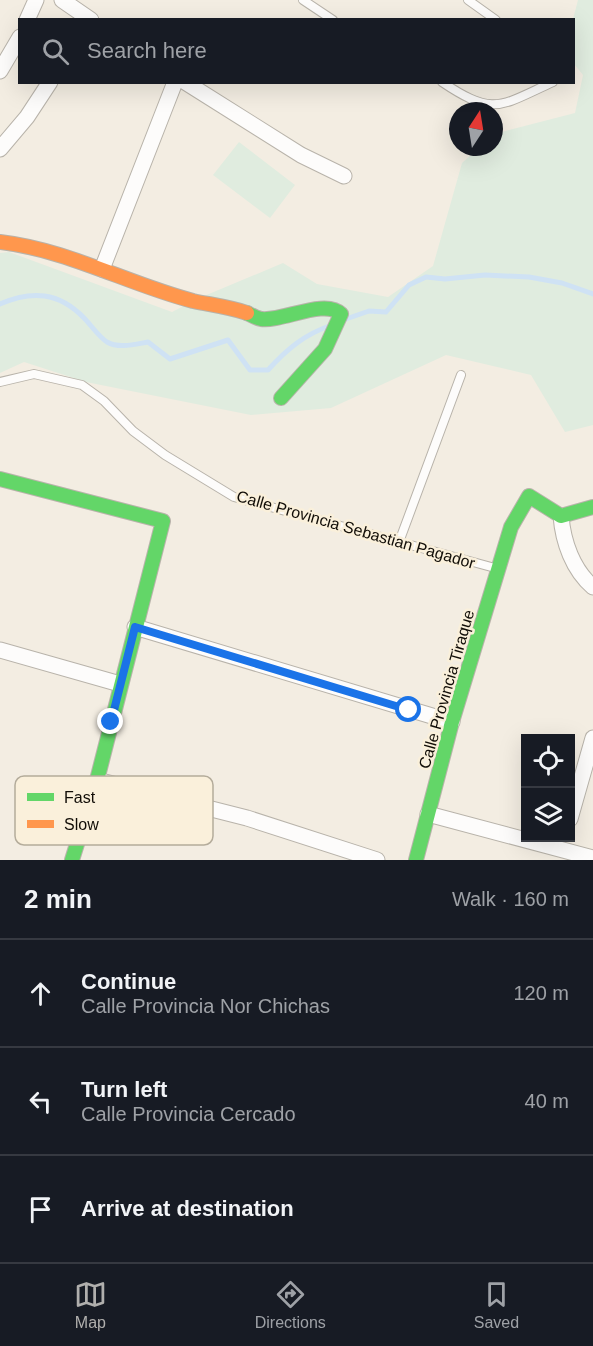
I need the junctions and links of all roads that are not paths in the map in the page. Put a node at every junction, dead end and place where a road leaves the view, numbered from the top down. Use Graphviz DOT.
graph roads {
  1 [pos="36,0"];
  2 [pos="62,0"];
  3 [pos="303,0"];
  4 [pos="468,0"];
  5 [pos="28,18"];
  6 [pos="88,18"];
  7 [pos="330,18"];
  8 [pos="493,18"];
  9 [pos="18,40"];
  10 [pos="0,71"];
  11 [pos="49,84"];
  12 [pos="174,84"];
  13 [pos="188,84"];
  14 [pos="445,84"];
  15 [pos="549,84"];
  16 [pos="0,149"];
  17 [pos="344,176"];
  18 [pos="0,242"];
  19 [pos="102,269"];
  20 [pos="461,375"];
  21 [pos="0,382"];
  22 [pos="281,398"];
  23 [pos="0,479"];
  24 [pos="593,507"];
  25 [pos="561,516"];
  26 [pos="399,542"];
  27 [pos="498,569"];
  28 [pos="593,587"];
  29 [pos="135,627"];
  30 [pos="0,650"];
  31 [pos="120,684"];
  32 [pos="452,722"];
  33 [pos="593,738"];
  34 [pos="98,776"];
  35 [pos="575,801"];
  36 [pos="213,809"];
  37 [pos="428,814"];
  38 [pos="77,845"];
  39 [pos="562,849"];
  40 [pos="593,858"];
  41 [pos="72,860"];
  42 [pos="377,860"];
  43 [pos="416,860"];
  1 -- 5 [label="street"];
  2 -- 6 [label="street"];
  3 -- 7 [label="lane"];
  4 -- 8 [label="lane"];
  9 -- 10 [label="street"];
  11 -- 16 [label="street"];
  12 -- 19 [label="street"];
  13 -- 17 [label="street"];
  14 -- 15 [label="lane"];
  18 -- 19 [label="street"];
  19 -- 22 [label="street"];
  20 -- 26 [label="lane"];
  21 -- 26 [label="lane, Calle Provincia Sebastian Pagador"];
  23 -- 29 [label="street"];
  24 -- 25 [label="street"];
  25 -- 27 [label="street, Calle Provincia Tiraque"];
  25 -- 28 [label="street"];
  26 -- 27 [label="lane, Calle Provincia Sebastian Pagador"];
  27 -- 32 [label="street, Calle Provincia Tiraque"];
  29 -- 31 [label="street"];
  29 -- 32 [label="street"];
  30 -- 31 [label="street"];
  31 -- 34 [label="street"];
  32 -- 37 [label="street, Calle Provincia Tiraque"];
  33 -- 35 [label="street"];
  36 -- 42 [label="street"];
  37 -- 39 [label="street"];
  37 -- 43 [label="street, Calle Provincia Tiraque"];
  38 -- 41 [label="street"];
  39 -- 40 [label="street"];
}
